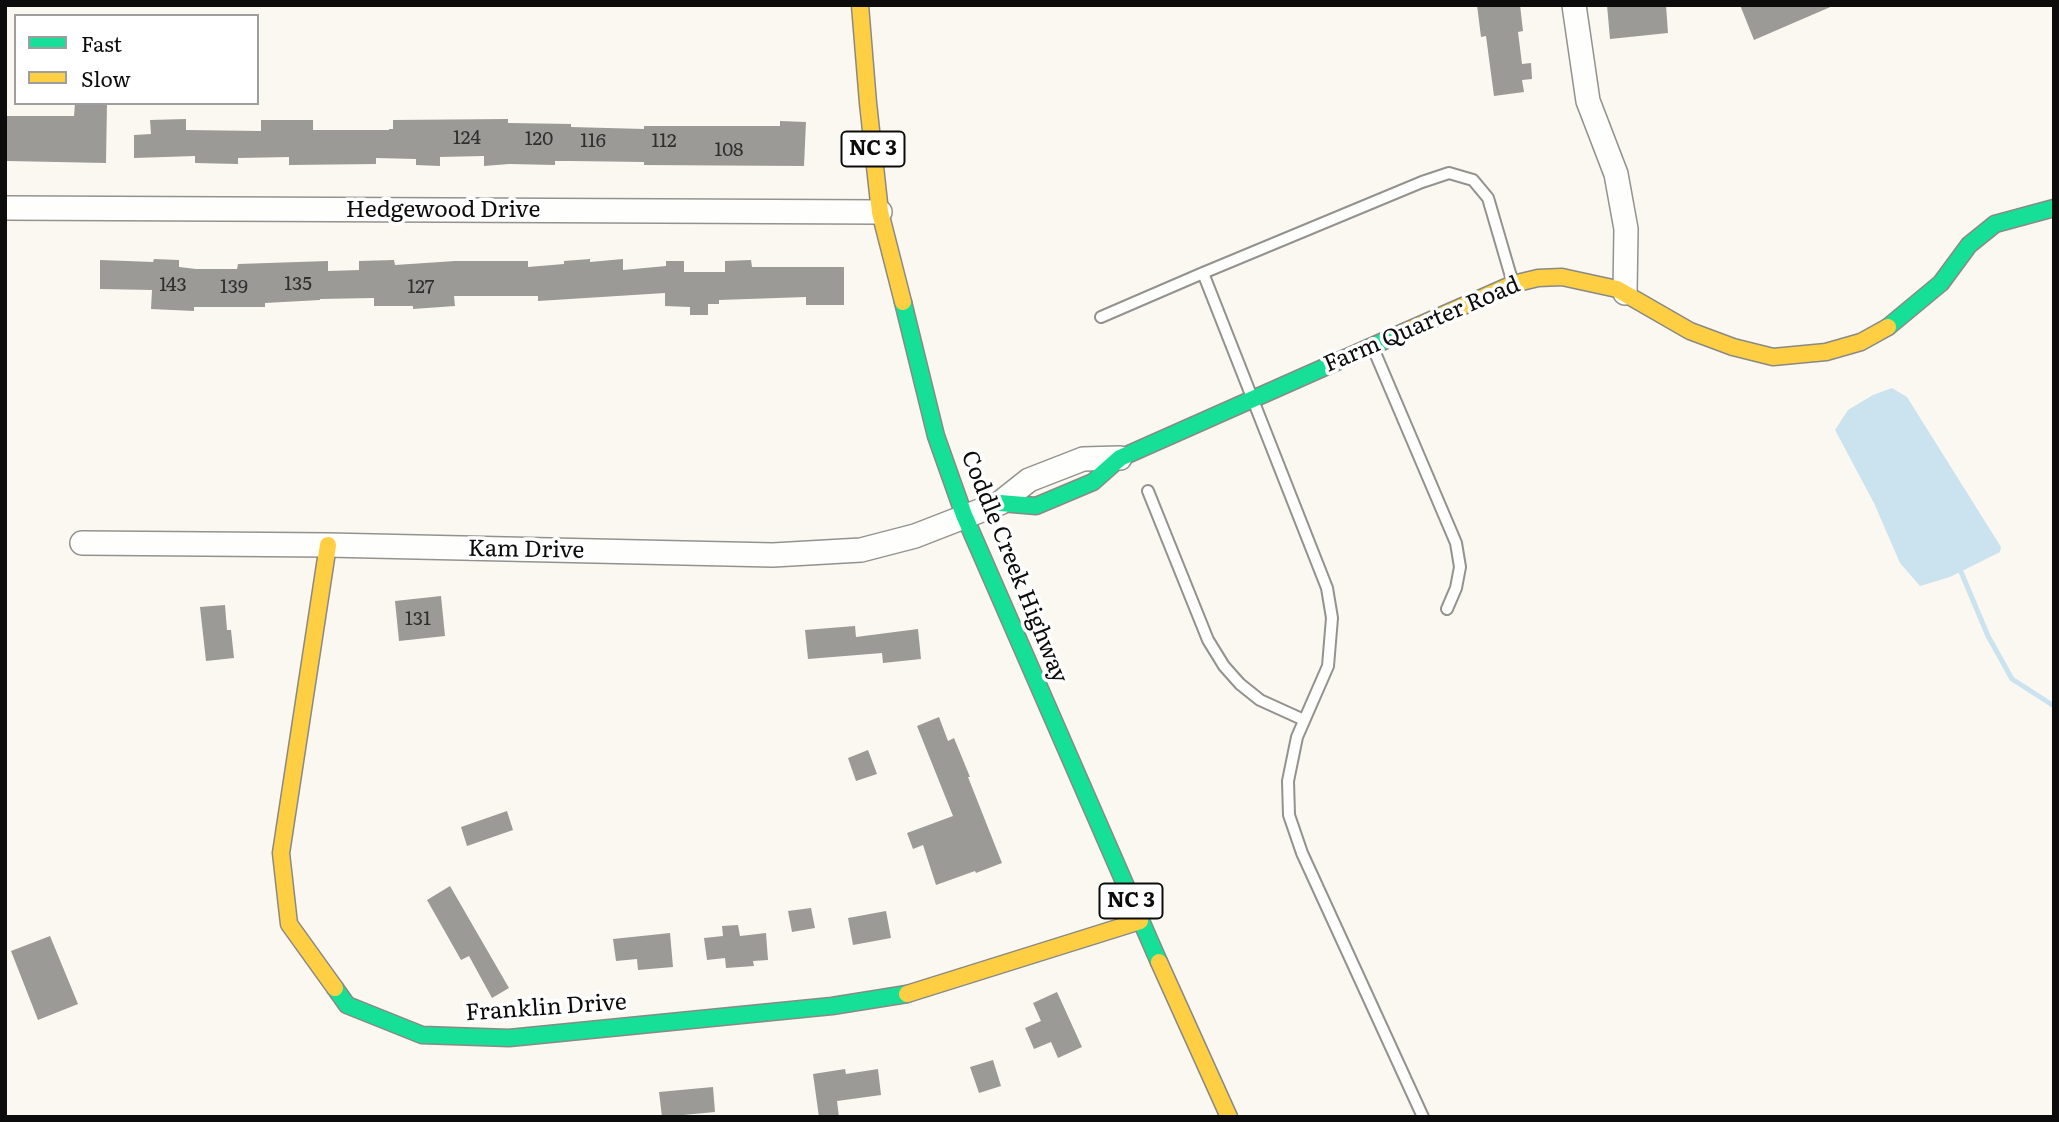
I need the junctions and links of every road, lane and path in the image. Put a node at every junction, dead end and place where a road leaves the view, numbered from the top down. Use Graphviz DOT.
graph roads {
  1 [pos="860,5"];
  2 [pos="1574,5"];
  3 [pos="5,208"];
  4 [pos="2054,208"];
  5 [pos="880,212"];
  6 [pos="1203,273"];
  7 [pos="1513,284"];
  8 [pos="1625,293"];
  9 [pos="1101,317"];
  10 [pos="1372,345"];
  11 [pos="1251,399"];
  12 [pos="1120,458"];
  13 [pos="1149,491"];
  14 [pos="964,515"];
  15 [pos="82,543"];
  16 [pos="328,545"];
  17 [pos="1447,609"];
  18 [pos="1304,720"];
  19 [pos="1140,921"];
  20 [pos="1228,1117"];
  21 [pos="1423,1117"];
  1 -- 5 [label="street, Coddle Creek Highway / NC 3"];
  2 -- 8 [label="street"];
  3 -- 5 [label="street, Hedgewood Drive"];
  4 -- 8 [label="street, Farm Quarter Road"];
  5 -- 14 [label="street, Coddle Creek Highway / NC 3"];
  6 -- 7 [label="lane"];
  6 -- 9 [label="lane"];
  6 -- 11 [label="lane"];
  7 -- 8 [label="street, Farm Quarter Road"];
  7 -- 10 [label="street, Farm Quarter Road"];
  10 -- 11 [label="street, Farm Quarter Road"];
  10 -- 17 [label="lane"];
  11 -- 12 [label="street, Farm Quarter Road"];
  11 -- 18 [label="lane"];
  12 -- 14 [label="street, Farm Quarter Road"];
  13 -- 18 [label="lane"];
  14 -- 16 [label="street, Kam Drive"];
  14 -- 19 [label="street, Coddle Creek Highway / NC 3"];
  15 -- 16 [label="street, Kam Drive"];
  16 -- 19 [label="street, Franklin Drive"];
  18 -- 21 [label="lane"];
  19 -- 20 [label="street, Coddle Creek Highway / NC 3"];
}
